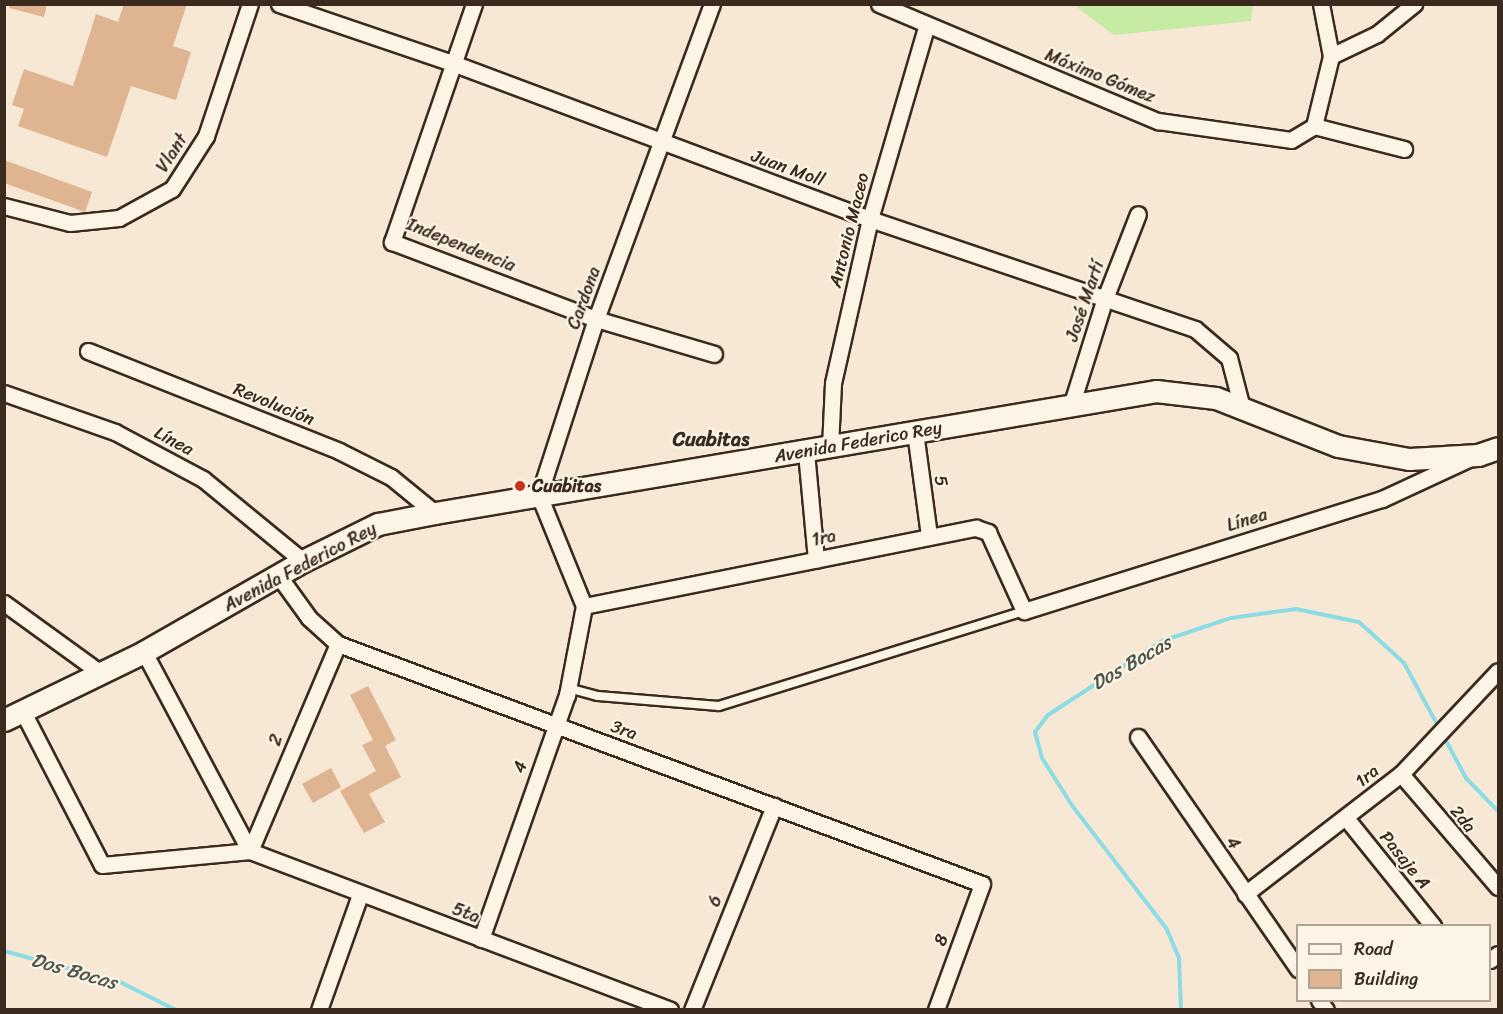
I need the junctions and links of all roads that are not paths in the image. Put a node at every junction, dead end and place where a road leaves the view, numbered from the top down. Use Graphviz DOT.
graph roads {
  1 [pos="250,4"];
  2 [pos="279,4"];
  3 [pos="474,4"];
  4 [pos="712,4"];
  5 [pos="879,4"];
  6 [pos="1321,4"];
  7 [pos="1414,4"];
  8 [pos="926,27"];
  9 [pos="1331,56"];
  10 [pos="455,64"];
  11 [pos="1314,126"];
  12 [pos="662,142"];
  13 [pos="1404,149"];
  14 [pos="4,206"];
  15 [pos="1138,214"];
  16 [pos="870,219"];
  17 [pos="1104,301"];
  18 [pos="596,319"];
  19 [pos="88,351"];
  20 [pos="714,354"];
  21 [pos="4,393"];
  22 [pos="1072,403"];
  23 [pos="1242,408"];
  24 [pos="915,432"];
  25 [pos="830,447"];
  26 [pos="1498,448"];
  27 [pos="806,452"];
  28 [pos="1478,454"];
  29 [pos="539,495"];
  30 [pos="435,513"];
  31 [pos="930,535"];
  32 [pos="816,560"];
  33 [pos="303,561"];
  34 [pos="278,575"];
  35 [pos="4,603"];
  36 [pos="584,606"];
  37 [pos="1024,610"];
  38 [pos="338,644"];
  39 [pos="144,652"];
  40 [pos="1498,671"];
  41 [pos="102,674"];
  42 [pos="568,688"];
  43 [pos="14,716"];
  44 [pos="555,725"];
  45 [pos="1138,737"];
  46 [pos="1401,774"];
  47 [pos="774,806"];
  48 [pos="1346,818"];
  49 [pos="250,851"];
  50 [pos="982,884"];
  51 [pos="1498,887"];
  52 [pos="1245,894"];
  53 [pos="360,895"];
  54 [pos="1431,924"];
  55 [pos="481,939"];
  56 [pos="1296,966"];
  57 [pos="319,1010"];
  58 [pos="670,1010"];
  59 [pos="692,1010"];
  60 [pos="936,1010"];
  1 -- 14 [label="street, Vlant"];
  2 -- 10 [label="street, Juan Moll"];
  3 -- 10 [label="street, Independencia"];
  4 -- 12 [label="street, Cardona"];
  5 -- 8 [label="street, Máximo Gómez"];
  6 -- 9 [label="street"];
  7 -- 9 [label="street"];
  8 -- 11 [label="street, Máximo Gómez"];
  8 -- 16 [label="street, Antonio Maceo"];
  9 -- 11 [label="street"];
  10 -- 12 [label="street, Juan Moll"];
  10 -- 18 [label="street, Independencia"];
  11 -- 13 [label="street"];
  12 -- 16 [label="street, Juan Moll"];
  12 -- 18 [label="street, Cardona"];
  15 -- 17 [label="street, José Martí"];
  16 -- 17 [label="street, Juan Moll"];
  16 -- 25 [label="street, Antonio Maceo"];
  17 -- 22 [label="street, José Martí"];
  17 -- 23 [label="street, Juan Moll"];
  18 -- 20 [label="street, Independencia"];
  18 -- 29 [label="street, Cardona"];
  19 -- 30 [label="street, Revolución"];
  21 -- 33 [label="street, Línea"];
  22 -- 23 [label="main road, Avenida Federico Rey"];
  22 -- 24 [label="main road, Avenida Federico Rey"];
  23 -- 28 [label="main road, Avenida Federico Rey"];
  24 -- 25 [label="main road, Avenida Federico Rey"];
  24 -- 31 [label="street, 5"];
  25 -- 27 [label="main road, Avenida Federico Rey"];
  26 -- 28 [label="main road, Avenida Federico Rey"];
  27 -- 29 [label="main road, Avenida Federico Rey"];
  27 -- 32 [label="street"];
  28 -- 37 [label="street, Línea"];
  29 -- 30 [label="main road, Avenida Federico Rey"];
  29 -- 36 [label="street"];
  30 -- 33 [label="main road, Avenida Federico Rey"];
  31 -- 32 [label="street, 1ra"];
  31 -- 37 [label="street, 1ra"];
  32 -- 36 [label="street, 1ra"];
  33 -- 34 [label="main road, Avenida Federico Rey"];
  34 -- 38 [label="street, 3ra"];
  34 -- 39 [label="main road, Avenida Federico Rey"];
  35 -- 41 [label="street"];
  36 -- 42 [label="street, 4"];
  37 -- 42 [label="lane"];
  38 -- 44 [label="street, 3ra"];
  38 -- 49 [label="street, 2"];
  39 -- 41 [label="main road, Avenida Federico Rey"];
  39 -- 49 [label="street"];
  40 -- 46 [label="street, 1ra"];
  41 -- 43 [label="main road, Avenida Federico Rey"];
  42 -- 44 [label="street, 4"];
  43 -- 49 [label="street, 5ta"];
  44 -- 47 [label="street, 3ra"];
  44 -- 55 [label="street, 4"];
  45 -- 52 [label="street, 4"];
  46 -- 48 [label="street, 1ra"];
  46 -- 51 [label="street, 2da"];
  47 -- 50 [label="street, 3ra"];
  47 -- 59 [label="street, 6"];
  48 -- 52 [label="street, 1ra"];
  48 -- 54 [label="street, Pasaje A"];
  49 -- 53 [label="street, 5ta"];
  50 -- 60 [label="street, 8"];
  52 -- 56 [label="street, 4"];
  53 -- 55 [label="street, 5ta"];
  53 -- 57 [label="street"];
  55 -- 58 [label="street, 5ta"];
}
